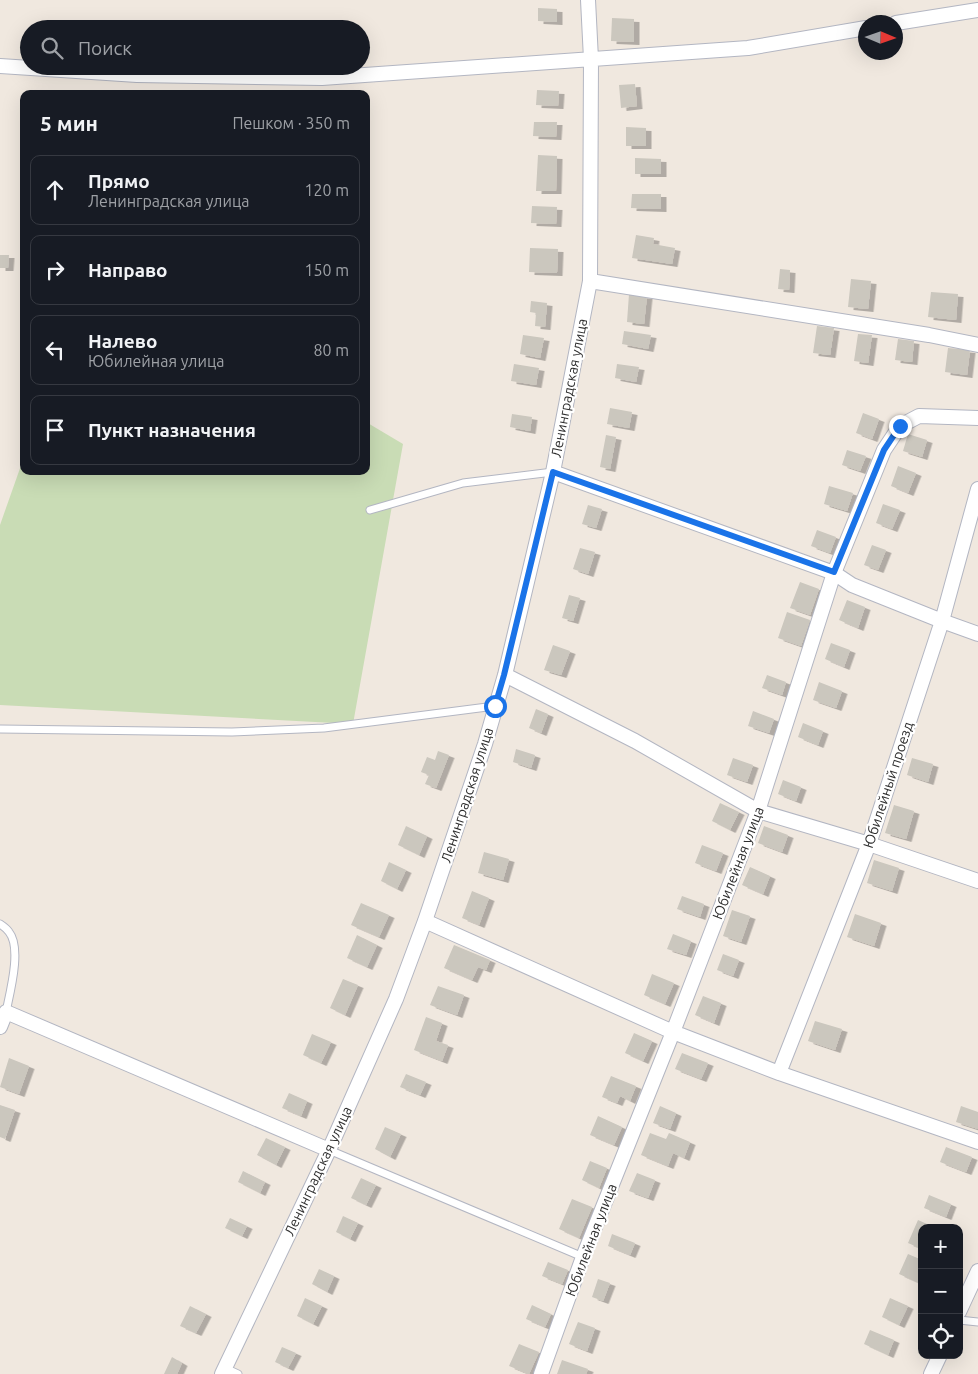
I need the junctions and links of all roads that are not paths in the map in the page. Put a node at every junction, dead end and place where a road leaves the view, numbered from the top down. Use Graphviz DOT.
graph roads {
  1 [pos="588,0"];
  2 [pos="978,10"];
  3 [pos="903,22"];
  4 [pos="858,29"];
  5 [pos="591,59"];
  6 [pos="0,66"];
  7 [pos="20,67"];
  8 [pos="137,75"];
  9 [pos="364,75"];
  10 [pos="370,75"];
  11 [pos="590,280"];
  12 [pos="978,345"];
  13 [pos="978,418"];
  14 [pos="553,472"];
  15 [pos="978,489"];
  16 [pos="370,510"];
  17 [pos="834,572"];
  18 [pos="942,621"];
  19 [pos="978,634"];
  20 [pos="504,675"];
  21 [pos="495,706"];
  22 [pos="0,729"];
  23 [pos="758,812"];
  24 [pos="869,844"];
  25 [pos="978,880"];
  26 [pos="425,921"];
  27 [pos="0,924"];
  28 [pos="6,1012"];
  29 [pos="0,1027"];
  30 [pos="673,1032"];
  31 [pos="779,1073"];
  32 [pos="978,1142"];
  33 [pos="329,1150"];
  34 [pos="583,1256"];
  35 [pos="978,1271"];
  36 [pos="963,1303"];
  37 [pos="963,1320"];
  38 [pos="978,1322"];
  39 [pos="938,1359"];
  40 [pos="229,1372"];
  41 [pos="541,1374"];
  42 [pos="931,1374"];
  1 -- 5 [label="street, Ленинградская улица"];
  2 -- 3 [label="street"];
  4 -- 5 [label="street"];
  5 -- 10 [label="street"];
  5 -- 11 [label="street, Ленинградская улица"];
  6 -- 7 [label="street"];
  8 -- 9 [label="street"];
  11 -- 12 [label="street"];
  11 -- 14 [label="street, Ленинградская улица"];
  13 -- 17 [label="street, Юбилейная улица"];
  14 -- 16 [label="lane"];
  14 -- 17 [label="street"];
  14 -- 20 [label="street, Ленинградская улица"];
  15 -- 18 [label="street, Юбилейный проезд"];
  17 -- 18 [label="street"];
  17 -- 23 [label="street, Юбилейная улица"];
  18 -- 19 [label="street"];
  18 -- 24 [label="street, Юбилейный проезд"];
  20 -- 21 [label="street, Ленинградская улица"];
  20 -- 23 [label="street"];
  21 -- 22 [label="lane"];
  21 -- 26 [label="street, Ленинградская улица"];
  23 -- 24 [label="street"];
  23 -- 30 [label="street, Юбилейная улица"];
  24 -- 25 [label="street"];
  24 -- 31 [label="street, Юбилейный проезд"];
  26 -- 30 [label="street"];
  26 -- 33 [label="street, Ленинградская улица"];
  27 -- 28 [label="lane"];
  28 -- 29 [label="street"];
  28 -- 33 [label="street"];
  30 -- 31 [label="street"];
  30 -- 34 [label="street, Юбилейная улица"];
  31 -- 32 [label="street"];
  33 -- 34 [label="lane"];
  33 -- 40 [label="street, Ленинградская улица"];
  34 -- 41 [label="street, Юбилейная улица"];
  35 -- 36 [label="street"];
  37 -- 38 [label="lane"];
  39 -- 42 [label="street"];
}
